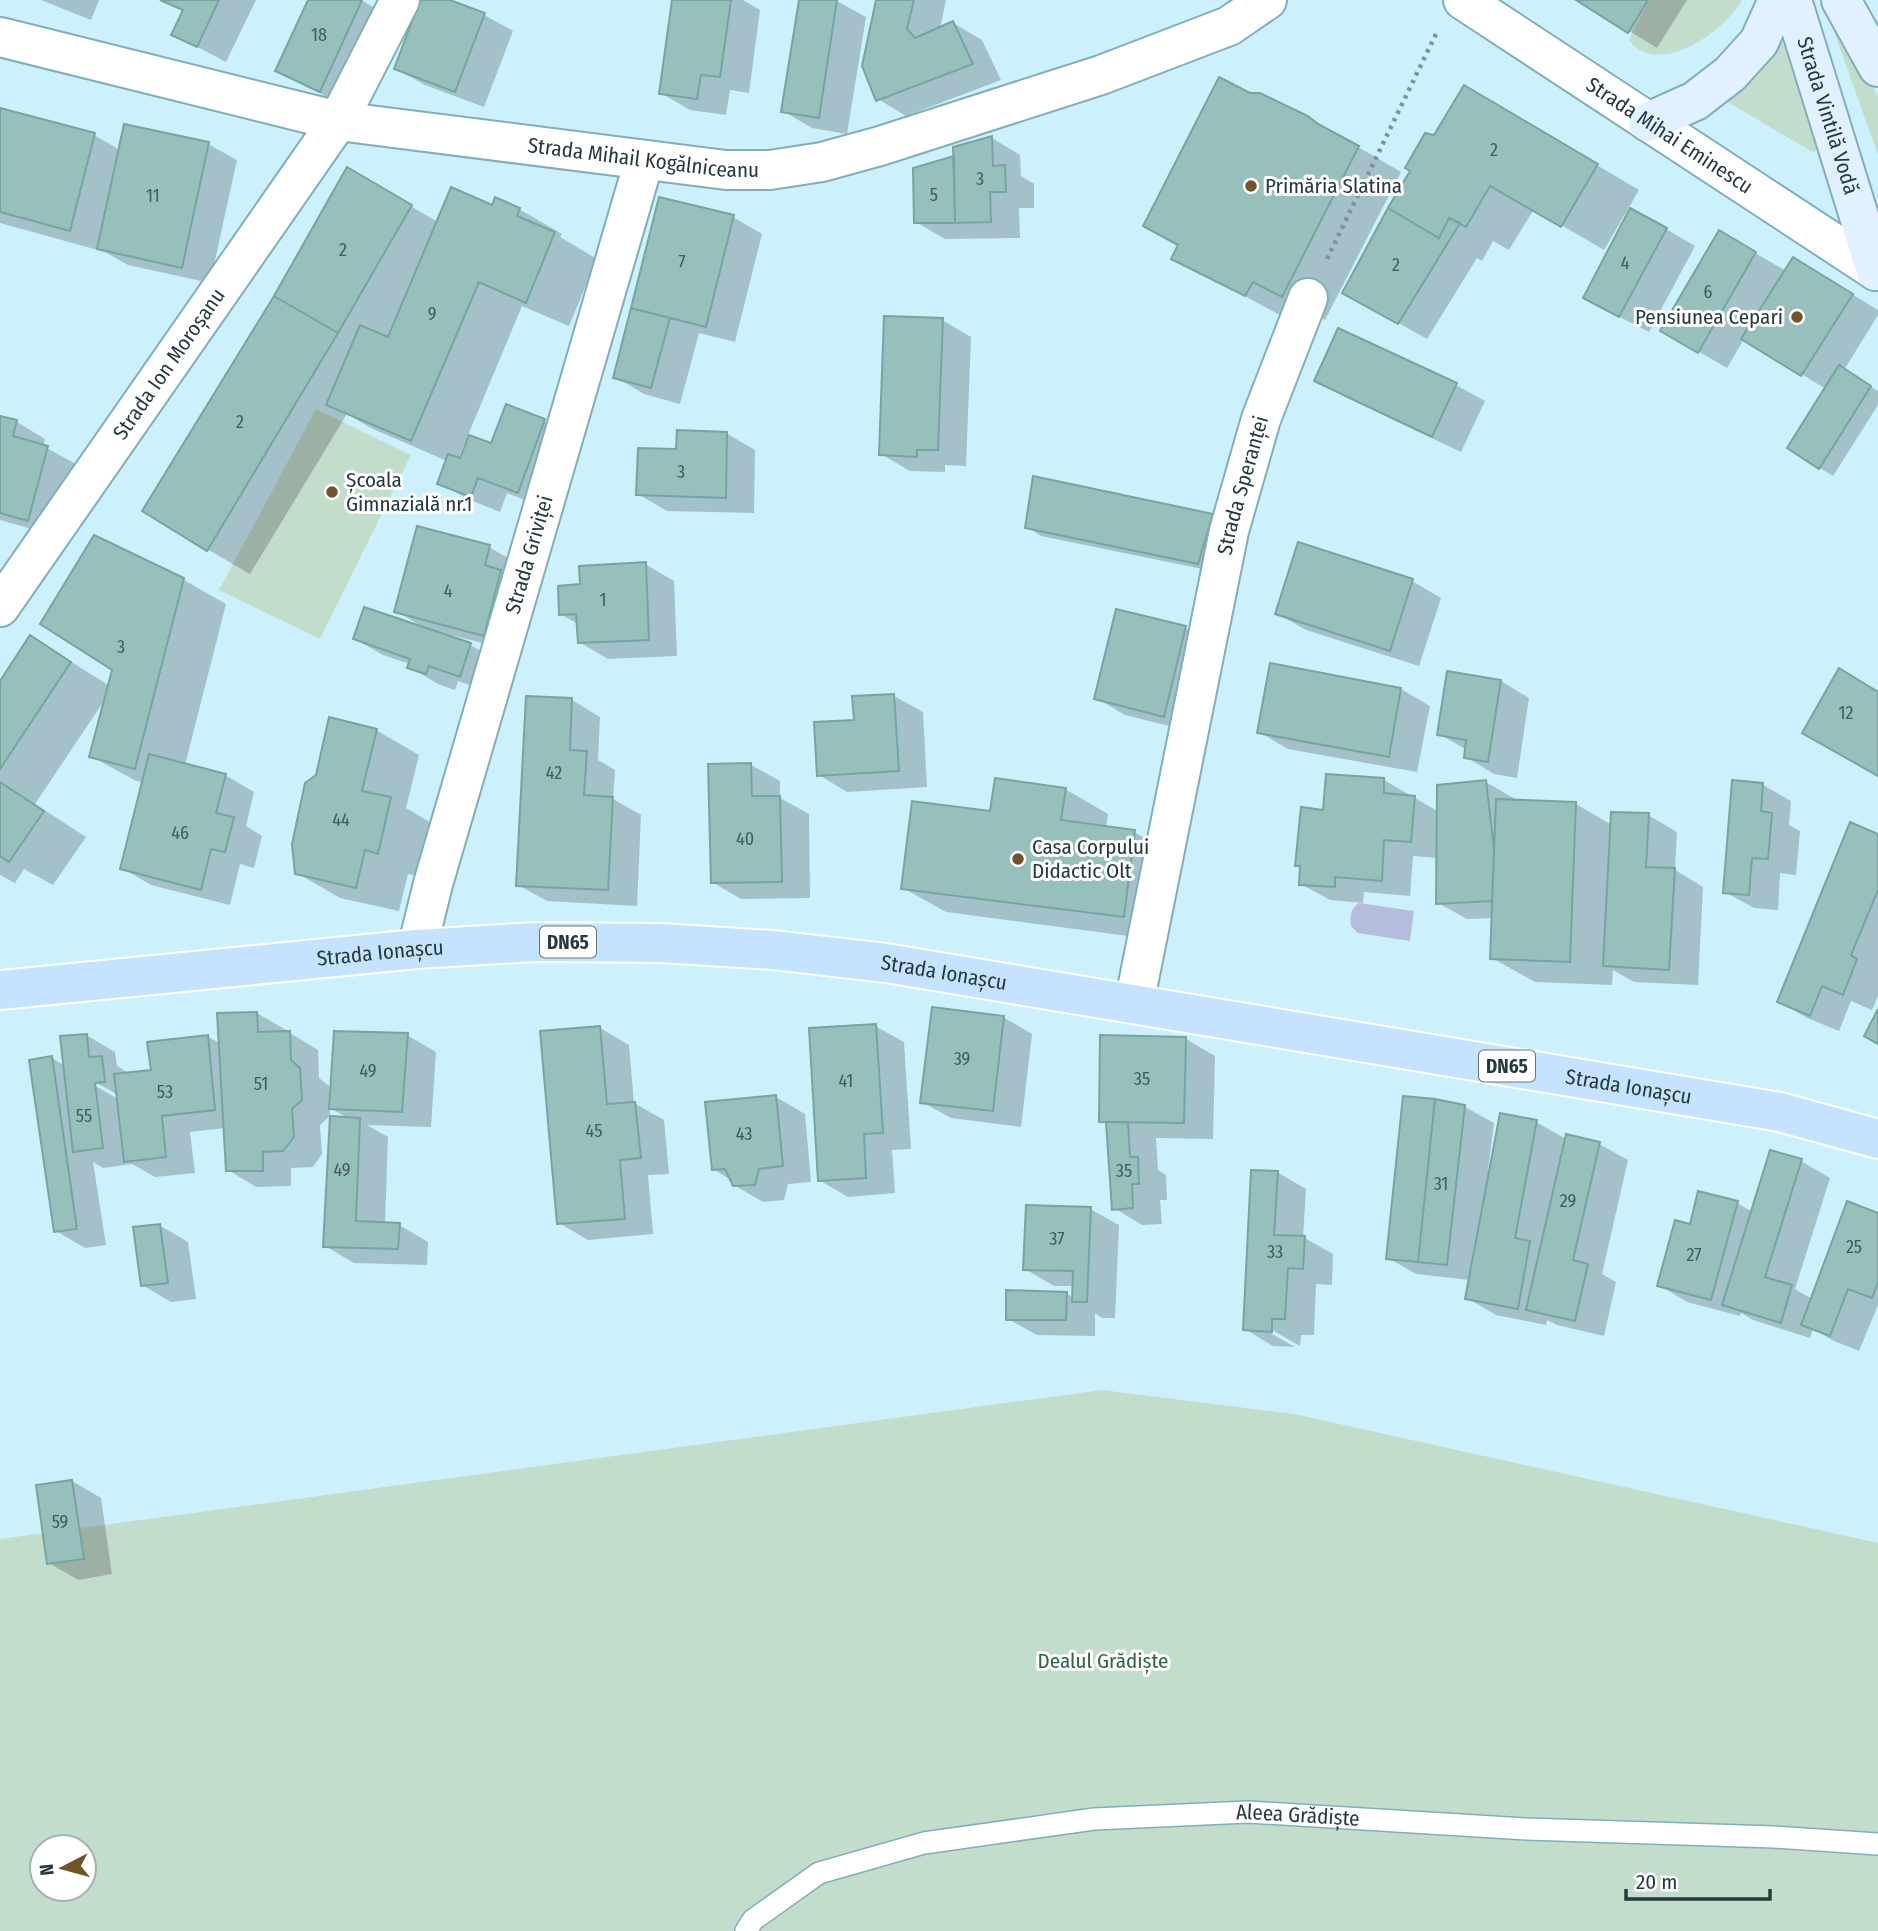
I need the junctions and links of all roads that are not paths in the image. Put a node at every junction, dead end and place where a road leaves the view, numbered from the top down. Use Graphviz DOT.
graph roads {
  1 [pos="400,0"];
  2 [pos="1267,0"];
  3 [pos="1778,0"];
  4 [pos="1792,0"];
  5 [pos="1841,0"];
  6 [pos="1452,12"];
  7 [pos="0,37"];
  8 [pos="1878,67"];
  9 [pos="338,121"];
  10 [pos="1648,122"];
  11 [pos="644,161"];
  12 [pos="1877,270"];
  13 [pos="1308,298"];
  14 [pos="0,607"];
  15 [pos="416,949"];
  16 [pos="0,990"];
  17 [pos="1134,1004"];
  18 [pos="1878,1139"];
  19 [pos="1878,1844"];
  20 [pos="746,1931"];
  1 -- 9 [label="street, Strada Ion Moroșanu"];
  2 -- 11 [label="street, Strada Mihail Kogălniceanu"];
  3 -- 10 [label="main road"];
  4 -- 12 [label="main road, Strada Vintilă Vodă"];
  5 -- 8 [label="main road"];
  6 -- 10 [label="street, Strada Mihai Eminescu"];
  7 -- 9 [label="street, Strada Mihail Kogălniceanu"];
  9 -- 11 [label="street, Strada Mihail Kogălniceanu"];
  9 -- 14 [label="street, Strada Ion Moroșanu"];
  10 -- 12 [label="street, Strada Mihai Eminescu"];
  11 -- 15 [label="street, Strada Griviței"];
  13 -- 17 [label="street, Strada Speranței"];
  15 -- 16 [label="main road, Strada Ionașcu / DN65"];
  15 -- 17 [label="main road, Strada Ionașcu / DN65"];
  17 -- 18 [label="main road, Strada Ionașcu / DN65"];
  19 -- 20 [label="lane, Aleea Grădiște"];
}
